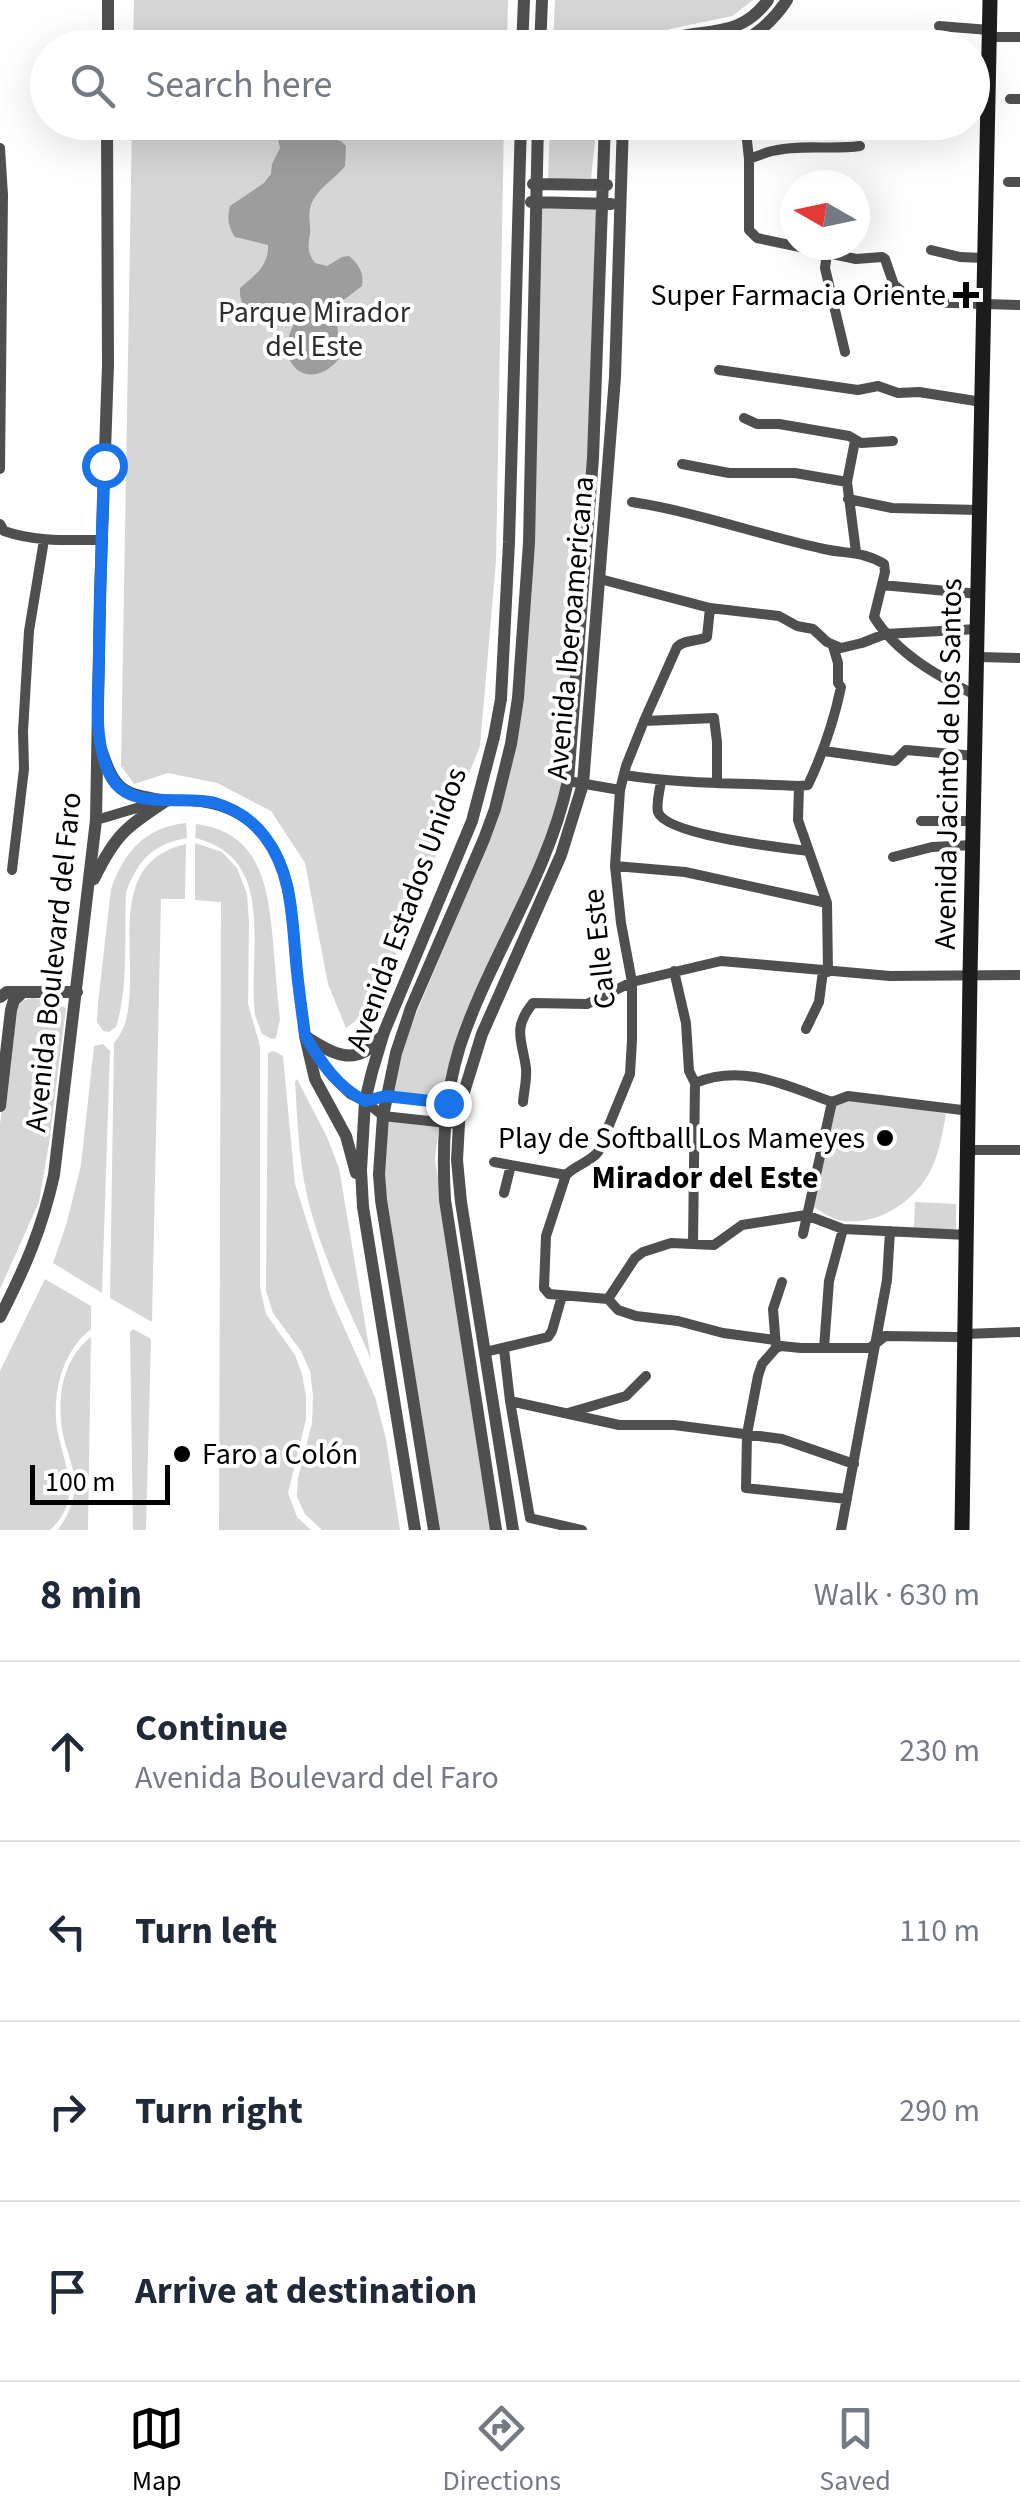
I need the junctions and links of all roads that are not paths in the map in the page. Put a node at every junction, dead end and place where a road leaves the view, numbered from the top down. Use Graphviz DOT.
graph roads {
  1 [pos="108,0"];
  2 [pos="524,0"];
  3 [pos="542,0"];
  4 [pos="768,0"];
  5 [pos="787,0"];
  6 [pos="990,0"];
  7 [pos="938,26"];
  8 [pos="108,30"];
  9 [pos="523,30"];
  10 [pos="541,30"];
  11 [pos="729,30"];
  12 [pos="762,30"];
  13 [pos="967,30"];
  14 [pos="989,30"];
  15 [pos="990,33"];
  16 [pos="1020,37"];
  17 [pos="107,140"];
  18 [pos="520,140"];
  19 [pos="537,140"];
  20 [pos="604,140"];
  21 [pos="622,140"];
  22 [pos="747,140"];
  23 [pos="981,140"];
  24 [pos="860,146"];
  25 [pos="0,148"];
  26 [pos="749,159"];
  27 [pos="519,184"];
  28 [pos="536,184"];
  29 [pos="603,185"];
  30 [pos="620,185"];
  31 [pos="518,202"];
  32 [pos="536,202"];
  33 [pos="602,204"];
  34 [pos="620,204"];
  35 [pos="780,242"];
  36 [pos="931,250"];
  37 [pos="870,258"];
  38 [pos="984,258"];
  39 [pos="826,260"];
  40 [pos="983,304"];
  41 [pos="1020,305"];
  42 [pos="845,352"];
  43 [pos="719,370"];
  44 [pos="982,402"];
  45 [pos="744,418"];
  46 [pos="893,440"];
  47 [pos="855,441"];
  48 [pos="682,464"];
  49 [pos="0,469"];
  50 [pos="847,482"];
  51 [pos="848,499"];
  52 [pos="632,502"];
  53 [pos="980,510"];
  54 [pos="0,524"];
  55 [pos="44,540"];
  56 [pos="102,540"];
  57 [pos="509,542"];
  58 [pos="528,543"];
  59 [pos="856,552"];
  60 [pos="600,579"];
  61 [pos="882,585"];
  62 [pos="979,594"];
  63 [pos="710,608"];
  64 [pos="978,629"];
  65 [pos="885,634"];
  66 [pos="833,646"];
  67 [pos="978,657"];
  68 [pos="1020,658"];
  69 [pos="977,696"];
  70 [pos="644,721"];
  71 [pos="99,742"];
  72 [pos="824,752"];
  73 [pos="976,756"];
  74 [pos="624,775"];
  75 [pos="661,781"];
  76 [pos="717,781"];
  77 [pos="568,782"];
  78 [pos="584,784"];
  79 [pos="799,786"];
  80 [pos="620,790"];
  81 [pos="166,801"];
  82 [pos="96,820"];
  83 [pos="921,821"];
  84 [pos="975,821"];
  85 [pos="974,845"];
  86 [pos="808,850"];
  87 [pos="893,857"];
  88 [pos="615,866"];
  89 [pos="12,870"];
  90 [pos="88,890"];
  91 [pos="827,902"];
  92 [pos="674,971"];
  93 [pos="826,972"];
  94 [pos="1020,975"];
  95 [pos="970,976"];
  96 [pos="632,982"];
  97 [pos="23,992"];
  98 [pos="77,992"];
  99 [pos="0,997"];
  100 [pos="806,1029"];
  101 [pos="384,1032"];
  102 [pos="305,1036"];
  103 [pos="696,1083"];
  104 [pos="386,1096"];
  105 [pos="365,1101"];
  106 [pos="523,1102"];
  107 [pos="832,1102"];
  108 [pos="454,1104"];
  109 [pos="0,1106"];
  110 [pos="970,1111"];
  111 [pos="384,1116"];
  112 [pos="451,1123"];
  113 [pos="969,1150"];
  114 [pos="1020,1150"];
  115 [pos="494,1162"];
  116 [pos="511,1165"];
  117 [pos="566,1176"];
  118 [pos="504,1193"];
  119 [pos="364,1207"];
  120 [pos="806,1215"];
  121 [pos="843,1229"];
  122 [pos="890,1231"];
  123 [pos="802,1234"];
  124 [pos="966,1235"];
  125 [pos="693,1244"];
  126 [pos="782,1282"];
  127 [pos="562,1296"];
  128 [pos="608,1299"];
  129 [pos="0,1317"];
  130 [pos="1020,1332"];
  131 [pos="965,1334"];
  132 [pos="775,1344"];
  133 [pos="875,1345"];
  134 [pos="824,1348"];
  135 [pos="504,1349"];
  136 [pos="485,1352"];
  137 [pos="646,1376"];
  138 [pos="510,1401"];
  139 [pos="568,1413"];
  140 [pos="748,1434"];
  141 [pos="854,1464"];
  142 [pos="847,1500"];
  143 [pos="416,1530"];
  144 [pos="434,1530"];
  145 [pos="496,1530"];
  146 [pos="513,1530"];
  147 [pos="581,1530"];
  148 [pos="841,1530"];
  149 [pos="962,1530"];
  1 -- 8 [label="street"];
  2 -- 9 [label="street"];
  3 -- 10 [label="street"];
  4 -- 11 [label="street"];
  5 -- 12 [label="street"];
  6 -- 14 [label="main road, Avenida Jacinto de los Santos"];
  7 -- 13 [label="street"];
  15 -- 16 [label="street"];
  17 -- 56 [label="street, Avenida Boulevard del Faro"];
  18 -- 27 [label="street, Avenida Estados Unidos"];
  19 -- 28 [label="street, Avenida Estados Unidos"];
  20 -- 29 [label="street, Avenida Iberoamericana"];
  21 -- 30 [label="street, Avenida Iberoamericana"];
  22 -- 26 [label="street"];
  23 -- 38 [label="main road, Avenida Jacinto de los Santos"];
  24 -- 26 [label="street"];
  25 -- 49 [label="street"];
  26 -- 35 [label="street"];
  27 -- 28 [label="street"];
  27 -- 31 [label="street, Avenida Estados Unidos"];
  28 -- 29 [label="street"];
  28 -- 32 [label="street, Avenida Estados Unidos"];
  29 -- 30 [label="street"];
  29 -- 33 [label="street, Avenida Iberoamericana"];
  30 -- 34 [label="street, Avenida Iberoamericana"];
  31 -- 32 [label="street"];
  31 -- 57 [label="street, Avenida Estados Unidos"];
  32 -- 33 [label="street"];
  32 -- 58 [label="street, Avenida Estados Unidos"];
  33 -- 34 [label="street"];
  33 -- 77 [label="street, Avenida Iberoamericana"];
  34 -- 60 [label="street, Avenida Iberoamericana"];
  36 -- 38 [label="street"];
  37 -- 40 [label="street"];
  38 -- 40 [label="main road, Avenida Jacinto de los Santos"];
  39 -- 42 [label="street"];
  40 -- 41 [label="street"];
  40 -- 44 [label="main road, Avenida Jacinto de los Santos"];
  43 -- 44 [label="street"];
  44 -- 53 [label="main road, Avenida Jacinto de los Santos"];
  45 -- 47 [label="street"];
  46 -- 47 [label="street"];
  47 -- 50 [label="street"];
  48 -- 50 [label="street"];
  50 -- 51 [label="street"];
  51 -- 53 [label="street"];
  51 -- 59 [label="street"];
  52 -- 59 [label="street"];
  53 -- 62 [label="main road, Avenida Jacinto de los Santos"];
  54 -- 55 [label="street"];
  55 -- 56 [label="street"];
  55 -- 89 [label="street"];
  56 -- 71 [label="street, Avenida Boulevard del Faro"];
  57 -- 58 [label="street"];
  57 -- 101 [label="street, Avenida Estados Unidos"];
  58 -- 104 [label="street, Avenida Estados Unidos"];
  59 -- 61 [label="street"];
  60 -- 63 [label="street"];
  60 -- 78 [label="street, Avenida Iberoamericana"];
  61 -- 62 [label="street"];
  61 -- 65 [label="street"];
  62 -- 64 [label="main road, Avenida Jacinto de los Santos"];
  63 -- 66 [label="street"];
  63 -- 70 [label="street, Calle Este"];
  64 -- 65 [label="street"];
  64 -- 67 [label="main road, Avenida Jacinto de los Santos"];
  65 -- 66 [label="street"];
  65 -- 69 [label="street"];
  66 -- 72 [label="street"];
  67 -- 68 [label="street"];
  67 -- 69 [label="main road, Avenida Jacinto de los Santos"];
  69 -- 73 [label="main road, Avenida Jacinto de los Santos"];
  70 -- 74 [label="street, Calle Este"];
  70 -- 76 [label="street"];
  71 -- 81 [label="street"];
  71 -- 82 [label="street, Avenida Boulevard del Faro"];
  72 -- 73 [label="street"];
  72 -- 79 [label="street"];
  73 -- 84 [label="main road, Avenida Jacinto de los Santos"];
  74 -- 75 [label="street"];
  74 -- 80 [label="street, Calle Este"];
  75 -- 76 [label="street"];
  75 -- 86 [label="street"];
  76 -- 79 [label="street"];
  77 -- 78 [label="street"];
  77 -- 108 [label="street, Avenida Iberoamericana"];
  78 -- 80 [label="street"];
  78 -- 108 [label="street, Avenida Iberoamericana"];
  79 -- 86 [label="street"];
  80 -- 88 [label="street, Calle Este"];
  81 -- 82 [label="street"];
  81 -- 90 [label="street"];
  81 -- 102 [label="street"];
  82 -- 90 [label="street, Avenida Boulevard del Faro"];
  83 -- 84 [label="street"];
  84 -- 85 [label="main road, Avenida Jacinto de los Santos"];
  85 -- 87 [label="street"];
  85 -- 95 [label="main road, Avenida Jacinto de los Santos"];
  86 -- 91 [label="street"];
  88 -- 91 [label="street"];
  88 -- 96 [label="street, Calle Este"];
  90 -- 98 [label="street, Avenida Boulevard del Faro"];
  91 -- 93 [label="street"];
  92 -- 93 [label="street"];
  92 -- 96 [label="street"];
  92 -- 103 [label="street"];
  93 -- 95 [label="street"];
  93 -- 100 [label="street"];
  94 -- 95 [label="street"];
  95 -- 110 [label="main road, Avenida Jacinto de los Santos"];
  96 -- 106 [label="street"];
  96 -- 117 [label="street, Calle Este"];
  97 -- 98 [label="street"];
  97 -- 99 [label="street"];
  97 -- 109 [label="street"];
  98 -- 129 [label="street, Avenida Boulevard del Faro"];
  101 -- 102 [label="street"];
  101 -- 105 [label="street, Avenida Estados Unidos"];
  102 -- 105 [label="street"];
  102 -- 119 [label="street"];
  103 -- 107 [label="street"];
  103 -- 125 [label="street"];
  104 -- 105 [label="street"];
  104 -- 108 [label="street"];
  104 -- 111 [label="street, Avenida Estados Unidos"];
  105 -- 111 [label="street"];
  105 -- 119 [label="street, Avenida Estados Unidos"];
  107 -- 110 [label="street"];
  107 -- 120 [label="street"];
  108 -- 112 [label="street, Avenida Iberoamericana"];
  110 -- 113 [label="main road, Avenida Jacinto de los Santos"];
  111 -- 112 [label="street"];
  111 -- 144 [label="street, Avenida Estados Unidos"];
  112 -- 136 [label="street, Avenida Iberoamericana"];
  112 -- 145 [label="street, Avenida Iberoamericana"];
  113 -- 114 [label="street"];
  113 -- 124 [label="main road, Avenida Jacinto de los Santos"];
  115 -- 116 [label="street"];
  116 -- 117 [label="street"];
  116 -- 118 [label="street"];
  117 -- 127 [label="street, Calle Este"];
  119 -- 143 [label="street, Avenida Estados Unidos"];
  120 -- 121 [label="street"];
  120 -- 123 [label="street"];
  120 -- 125 [label="street"];
  121 -- 122 [label="street"];
  121 -- 134 [label="street"];
  122 -- 124 [label="street"];
  122 -- 133 [label="street"];
  124 -- 131 [label="main road, Avenida Jacinto de los Santos"];
  125 -- 128 [label="street"];
  126 -- 132 [label="street"];
  127 -- 128 [label="street"];
  127 -- 135 [label="street"];
  128 -- 132 [label="street"];
  130 -- 131 [label="street"];
  131 -- 133 [label="street"];
  131 -- 149 [label="main road, Avenida Jacinto de los Santos"];
  132 -- 134 [label="street"];
  132 -- 140 [label="street"];
  133 -- 134 [label="street"];
  133 -- 141 [label="street"];
  135 -- 136 [label="street"];
  135 -- 138 [label="street"];
  136 -- 146 [label="street, Avenida Iberoamericana"];
  137 -- 139 [label="street"];
  138 -- 139 [label="street"];
  138 -- 147 [label="street"];
  139 -- 140 [label="street"];
  140 -- 141 [label="street"];
  140 -- 142 [label="street"];
  141 -- 142 [label="street"];
  142 -- 148 [label="street"];
}
